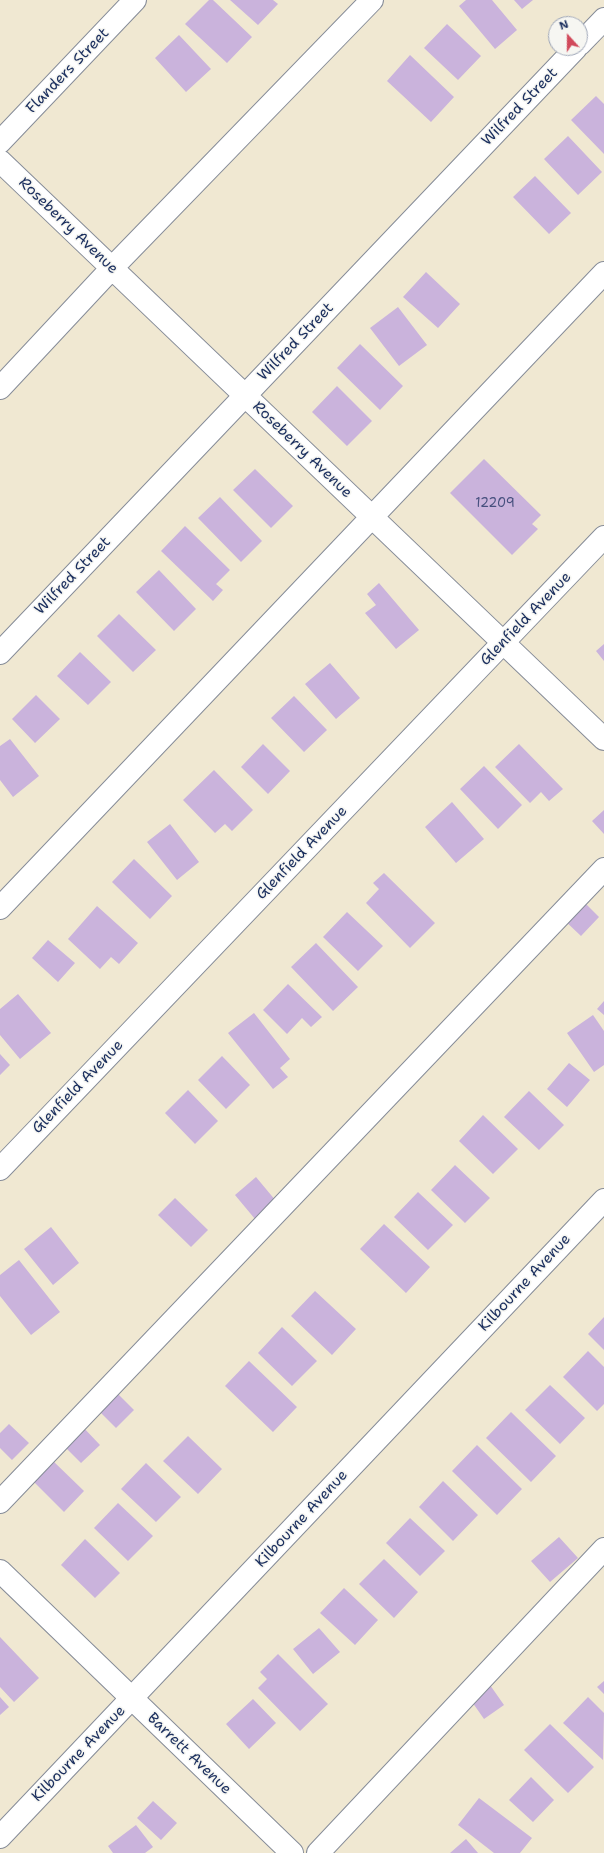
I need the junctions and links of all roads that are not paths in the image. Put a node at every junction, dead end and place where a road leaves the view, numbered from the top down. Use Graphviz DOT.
graph roads {
  1 [pos="136,0"];
  2 [pos="372,0"];
  3 [pos="604,19"];
  4 [pos="588,36"];
  5 [pos="568,56"];
  6 [pos="0,142"];
  7 [pos="0,161"];
  8 [pos="112,268"];
  9 [pos="604,272"];
  10 [pos="0,388"];
  11 [pos="245,395"];
  12 [pos="372,516"];
  13 [pos="604,537"];
  14 [pos="504,643"];
  15 [pos="0,653"];
  16 [pos="604,739"];
  17 [pos="604,868"];
  18 [pos="0,908"];
  19 [pos="0,1169"];
  20 [pos="604,1200"];
  21 [pos="0,1502"];
  22 [pos="604,1550"];
  23 [pos="0,1571"];
  24 [pos="132,1698"];
  25 [pos="0,1837"];
  26 [pos="292,1853"];
  27 [pos="318,1853"];
  1 -- 6 [label="street, Flanders Street"];
  2 -- 8 [label="street"];
  3 -- 4 [label="street"];
  5 -- 11 [label="street, Wilfred Street"];
  7 -- 8 [label="street, Roseberry Avenue"];
  8 -- 10 [label="street"];
  8 -- 11 [label="street, Roseberry Avenue"];
  9 -- 12 [label="street"];
  11 -- 12 [label="street, Roseberry Avenue"];
  11 -- 15 [label="street, Wilfred Street"];
  12 -- 14 [label="street, Roseberry Avenue"];
  12 -- 18 [label="street"];
  13 -- 14 [label="street, Glenfield Avenue"];
  14 -- 16 [label="street, Roseberry Avenue"];
  14 -- 19 [label="street, Glenfield Avenue"];
  17 -- 21 [label="street"];
  20 -- 24 [label="street, Kilbourne Avenue"];
  22 -- 27 [label="street"];
  23 -- 24 [label="street, Barrett Avenue"];
  24 -- 25 [label="street, Kilbourne Avenue"];
  24 -- 26 [label="street, Barrett Avenue"];
}
